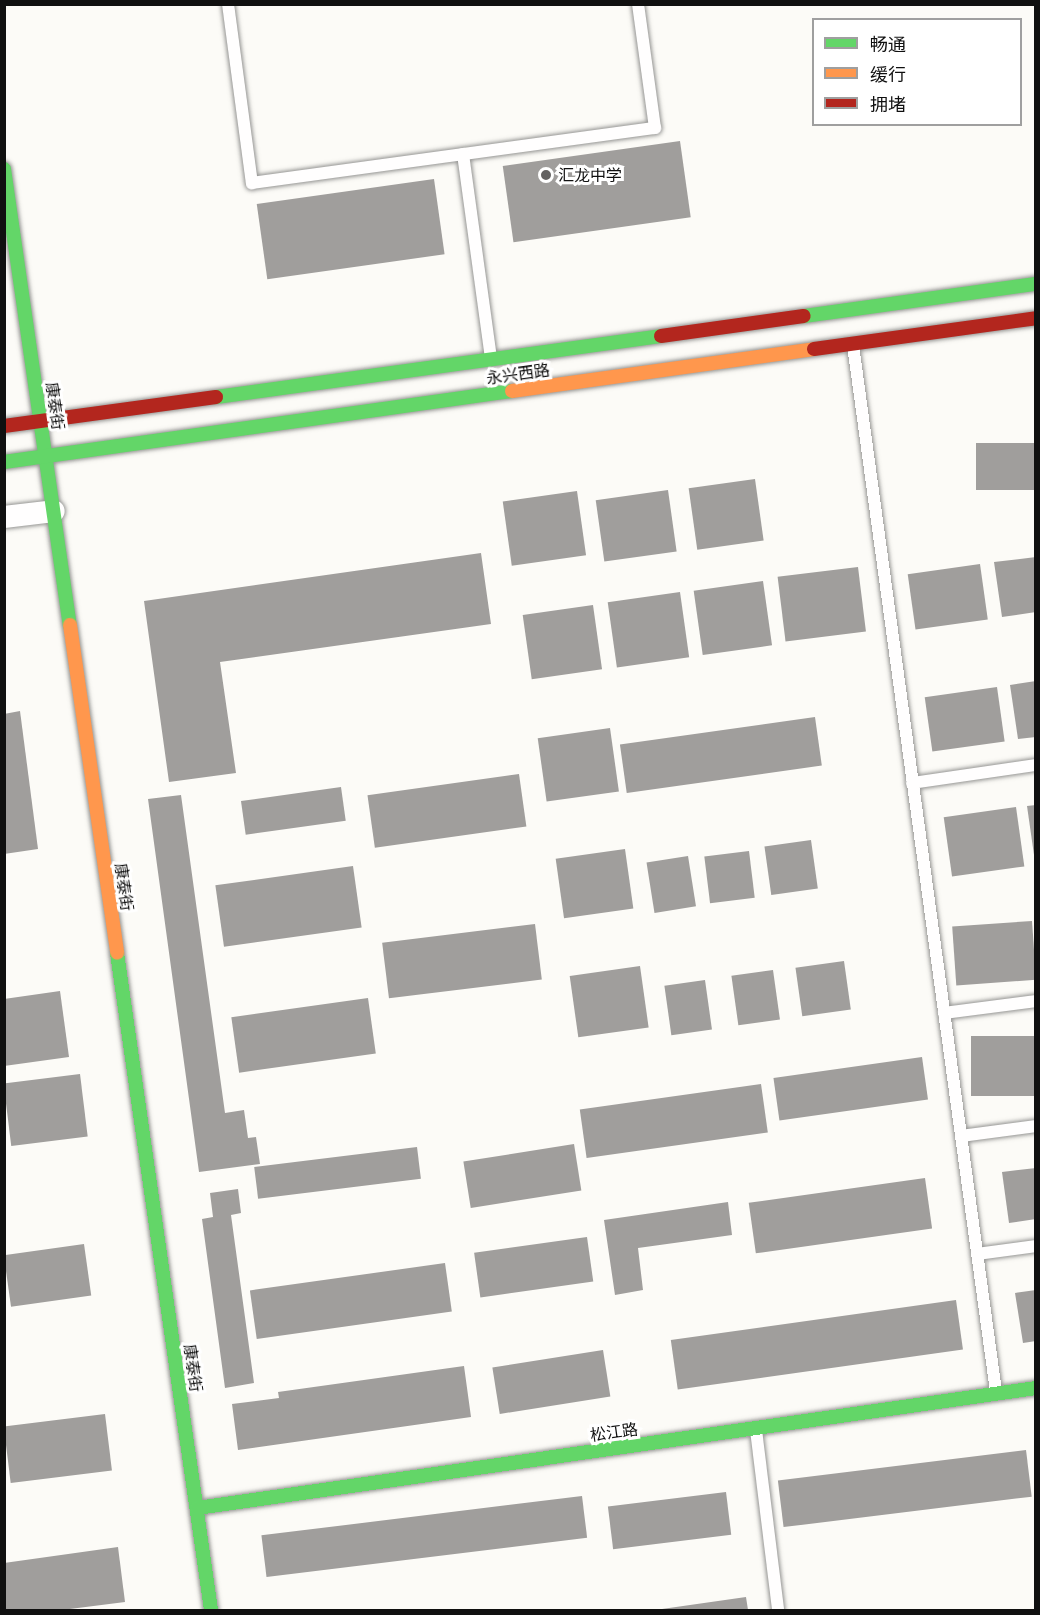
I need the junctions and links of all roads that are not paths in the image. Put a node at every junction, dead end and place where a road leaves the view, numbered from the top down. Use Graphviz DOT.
graph roads {
  1 [pos="228,4"];
  2 [pos="638,4"];
  3 [pos="464,154"];
  4 [pos="4,169"];
  5 [pos="1035,284"];
  6 [pos="1035,318"];
  7 [pos="852,344"];
  8 [pos="491,359"];
  9 [pos="41,421"];
  10 [pos="4,426"];
  11 [pos="46,456"];
  12 [pos="4,462"];
  13 [pos="54,511"];
  14 [pos="4,518"];
  15 [pos="1035,765"];
  16 [pos="912,783"];
  17 [pos="1035,1001"];
  18 [pos="944,1013"];
  19 [pos="1035,1126"];
  20 [pos="961,1136"];
  21 [pos="1035,1246"];
  22 [pos="977,1254"];
  23 [pos="1035,1388"];
  24 [pos="996,1394"];
  25 [pos="756,1428"];
  26 [pos="197,1508"];
  27 [pos="212,1611"];
  28 [pos="778,1611"];
  1 -- 3 [label="lane"];
  2 -- 3 [label="lane"];
  3 -- 8 [label="lane"];
  4 -- 9 [label="street, 康泰街"];
  5 -- 8 [label="street, 永兴西路"];
  6 -- 7 [label="street, 永兴西路"];
  7 -- 11 [label="street, 永兴西路"];
  7 -- 16 [label="lane"];
  8 -- 9 [label="street, 永兴西路"];
  9 -- 10 [label="street, 永兴西路"];
  9 -- 11 [label="street, 康泰街"];
  11 -- 12 [label="street, 永兴西路"];
  11 -- 13 [label="street, 康泰街"];
  13 -- 14 [label="street"];
  13 -- 26 [label="street, 康泰街"];
  15 -- 16 [label="lane"];
  16 -- 18 [label="lane"];
  17 -- 18 [label="lane"];
  18 -- 20 [label="lane"];
  19 -- 20 [label="lane"];
  20 -- 22 [label="lane"];
  21 -- 22 [label="lane"];
  22 -- 24 [label="lane"];
  23 -- 24 [label="street, 松江路"];
  24 -- 25 [label="street, 松江路"];
  25 -- 26 [label="street, 松江路"];
  25 -- 28 [label="lane"];
  26 -- 27 [label="street, 康泰街"];
}
